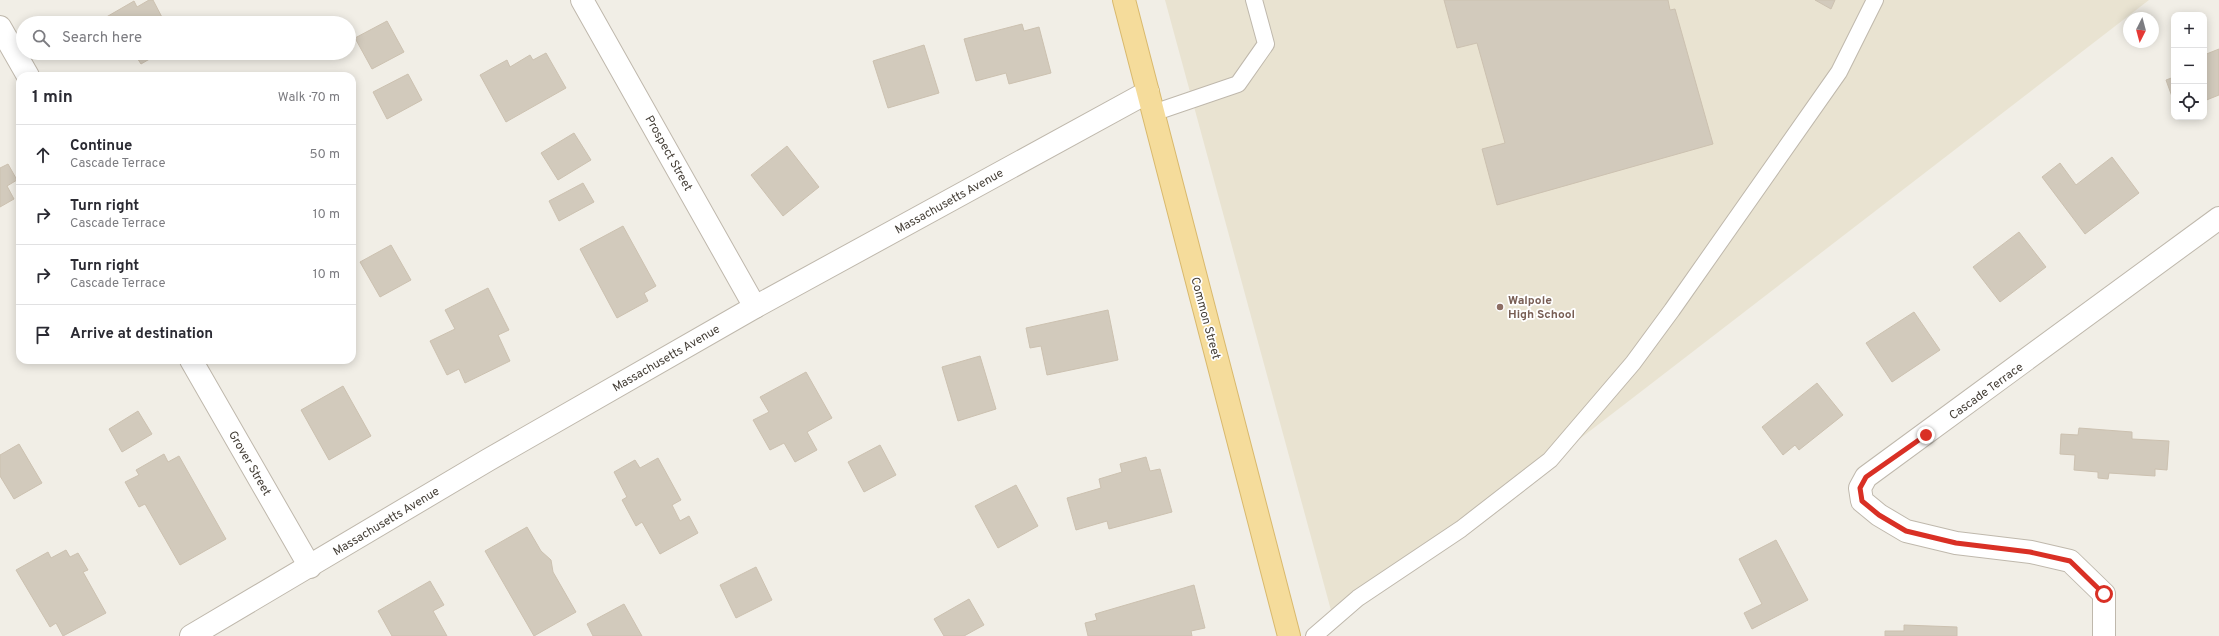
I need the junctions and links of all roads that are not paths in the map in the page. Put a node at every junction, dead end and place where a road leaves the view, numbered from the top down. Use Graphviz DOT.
graph roads {
  1 [pos="582,0"];
  2 [pos="1124,0"];
  3 [pos="1254,0"];
  4 [pos="1875,0"];
  5 [pos="0,27"];
  6 [pos="16,55"];
  7 [pos="19,60"];
  8 [pos="26,72"];
  9 [pos="1148,92"];
  10 [pos="1153,114"];
  11 [pos="2219,218"];
  12 [pos="755,307"];
  13 [pos="193,364"];
  14 [pos="310,567"];
  15 [pos="191,636"];
  16 [pos="1289,636"];
  17 [pos="1314,636"];
  18 [pos="2104,636"];
  1 -- 12 [label="street, Prospect Street"];
  2 -- 9 [label="main road, Common Street"];
  3 -- 10 [label="lane"];
  4 -- 17 [label="lane"];
  5 -- 6 [label="street"];
  7 -- 8 [label="street"];
  9 -- 10 [label="main road, Common Street"];
  9 -- 12 [label="street, Massachusetts Avenue"];
  10 -- 16 [label="main road, Common Street"];
  11 -- 18 [label="street, Cascade Terrace"];
  12 -- 14 [label="street, Massachusetts Avenue"];
  13 -- 14 [label="street, Grover Street"];
  14 -- 15 [label="street, Massachusetts Avenue"];
}
